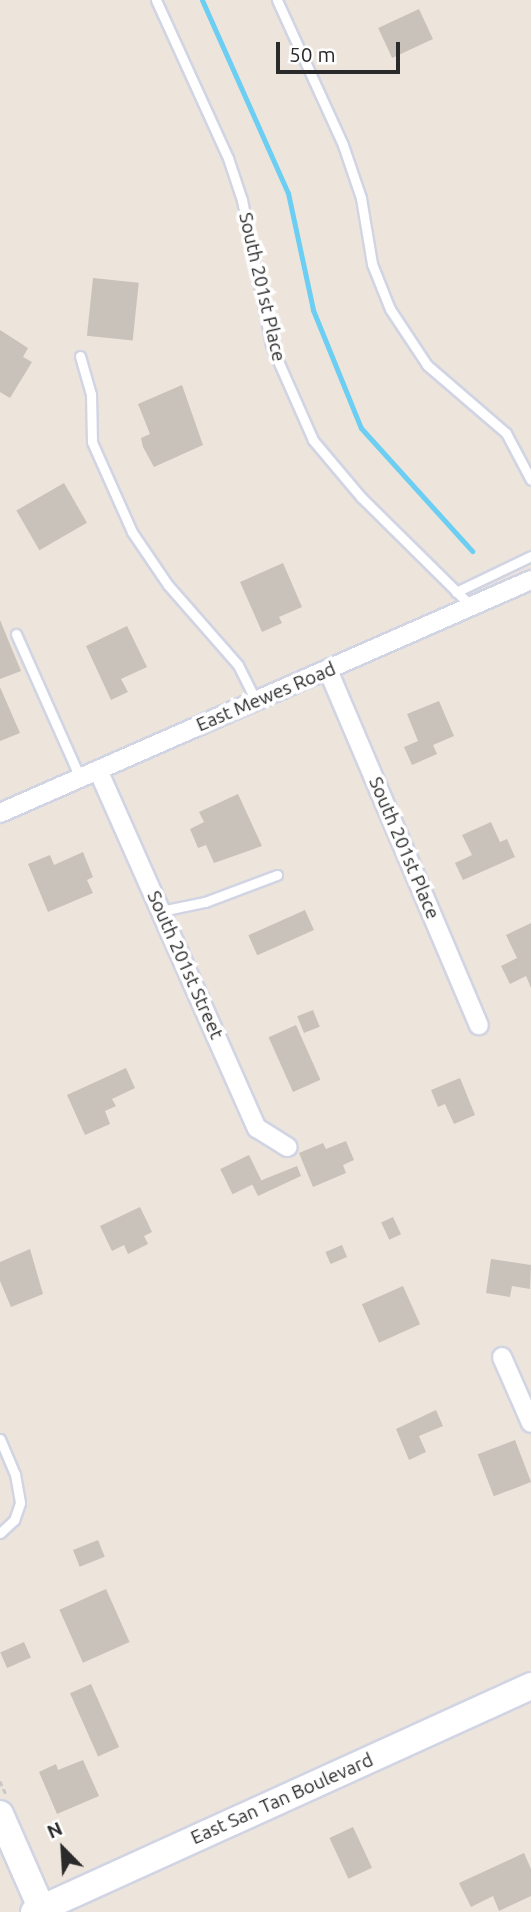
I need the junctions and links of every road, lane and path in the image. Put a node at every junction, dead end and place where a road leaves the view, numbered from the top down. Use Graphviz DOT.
graph roads {
  1 [pos="156,0"];
  2 [pos="277,0"];
  3 [pos="80,356"];
  4 [pos="531,480"];
  5 [pos="531,556"];
  6 [pos="531,580"];
  7 [pos="456,592"];
  8 [pos="471,607"];
  9 [pos="16,634"];
  10 [pos="328,670"];
  11 [pos="256,701"];
  12 [pos="98,770"];
  13 [pos="80,778"];
  14 [pos="0,813"];
  15 [pos="277,875"];
  16 [pos="161,911"];
  17 [pos="479,1025"];
  18 [pos="287,1147"];
  19 [pos="502,1357"];
  20 [pos="531,1423"];
  21 [pos="0,1439"];
  22 [pos="0,1533"];
  23 [pos="531,1686"];
  24 [pos="0,1814"];
  25 [pos="40,1911"];
  1 -- 7 [label="lane, South 201st Place"];
  2 -- 4 [label="lane"];
  3 -- 11 [label="lane"];
  5 -- 7 [label="lane"];
  6 -- 8 [label="street, East Mewes Road"];
  7 -- 8 [label="lane, South 201st Place"];
  8 -- 10 [label="street, East Mewes Road"];
  9 -- 13 [label="lane"];
  10 -- 11 [label="street, East Mewes Road"];
  10 -- 17 [label="street, South 201st Place"];
  11 -- 12 [label="street, East Mewes Road"];
  12 -- 13 [label="street, East Mewes Road"];
  12 -- 16 [label="street, South 201st Street"];
  13 -- 14 [label="street, East Mewes Road"];
  15 -- 16 [label="lane"];
  16 -- 18 [label="street, South 201st Street"];
  19 -- 20 [label="street"];
  21 -- 22 [label="lane"];
  23 -- 25 [label="street, East San Tan Boulevard"];
  24 -- 25 [label="street"];
}
